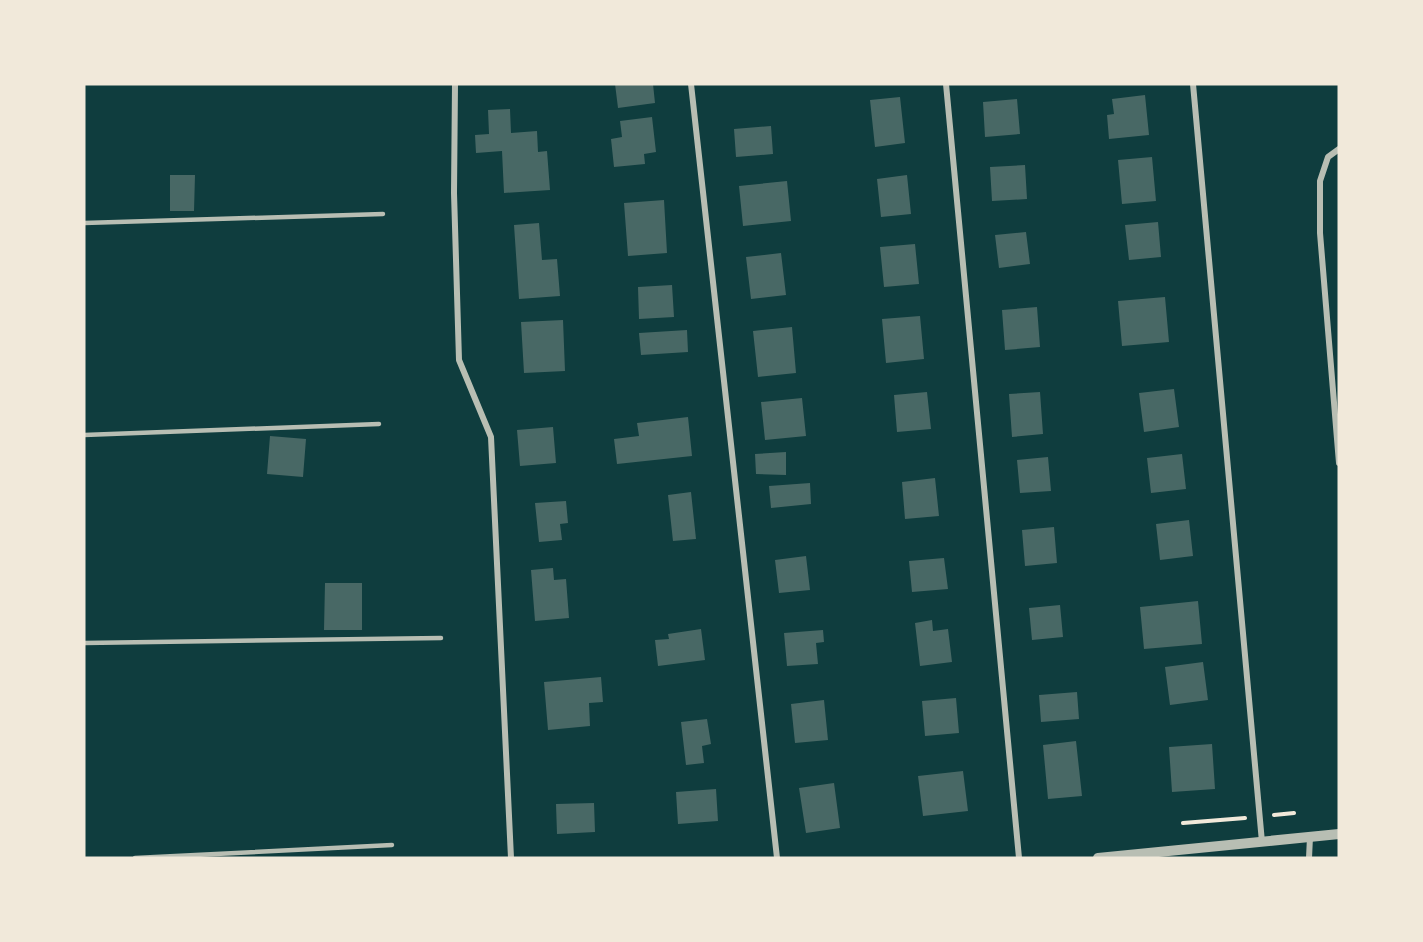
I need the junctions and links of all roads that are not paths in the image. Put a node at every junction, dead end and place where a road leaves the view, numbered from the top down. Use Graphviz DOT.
graph roads {
  1 [pos="455,84"];
  2 [pos="691,84"];
  3 [pos="946,84"];
  4 [pos="1193,84"];
  5 [pos="1339,149"];
  6 [pos="383,214"];
  7 [pos="84,222"];
  8 [pos="379,424"];
  9 [pos="84,435"];
  10 [pos="1339,463"];
  11 [pos="441,638"];
  12 [pos="84,643"];
  13 [pos="1339,834"];
  14 [pos="1310,837"];
  15 [pos="1262,842"];
  16 [pos="392,845"];
  17 [pos="135,858"];
  18 [pos="512,858"];
  19 [pos="777,858"];
  20 [pos="1019,858"];
  21 [pos="1098,858"];
  22 [pos="1310,858"];
  1 -- 18 [label="street"];
  2 -- 19 [label="street"];
  3 -- 20 [label="street"];
  4 -- 15 [label="street"];
  5 -- 10 [label="street"];
  6 -- 7 [label="lane"];
  8 -- 9 [label="lane"];
  11 -- 12 [label="lane"];
  13 -- 14 [label="street"];
  14 -- 15 [label="street"];
  14 -- 22 [label="street"];
  15 -- 21 [label="street"];
  16 -- 17 [label="lane"];
}
